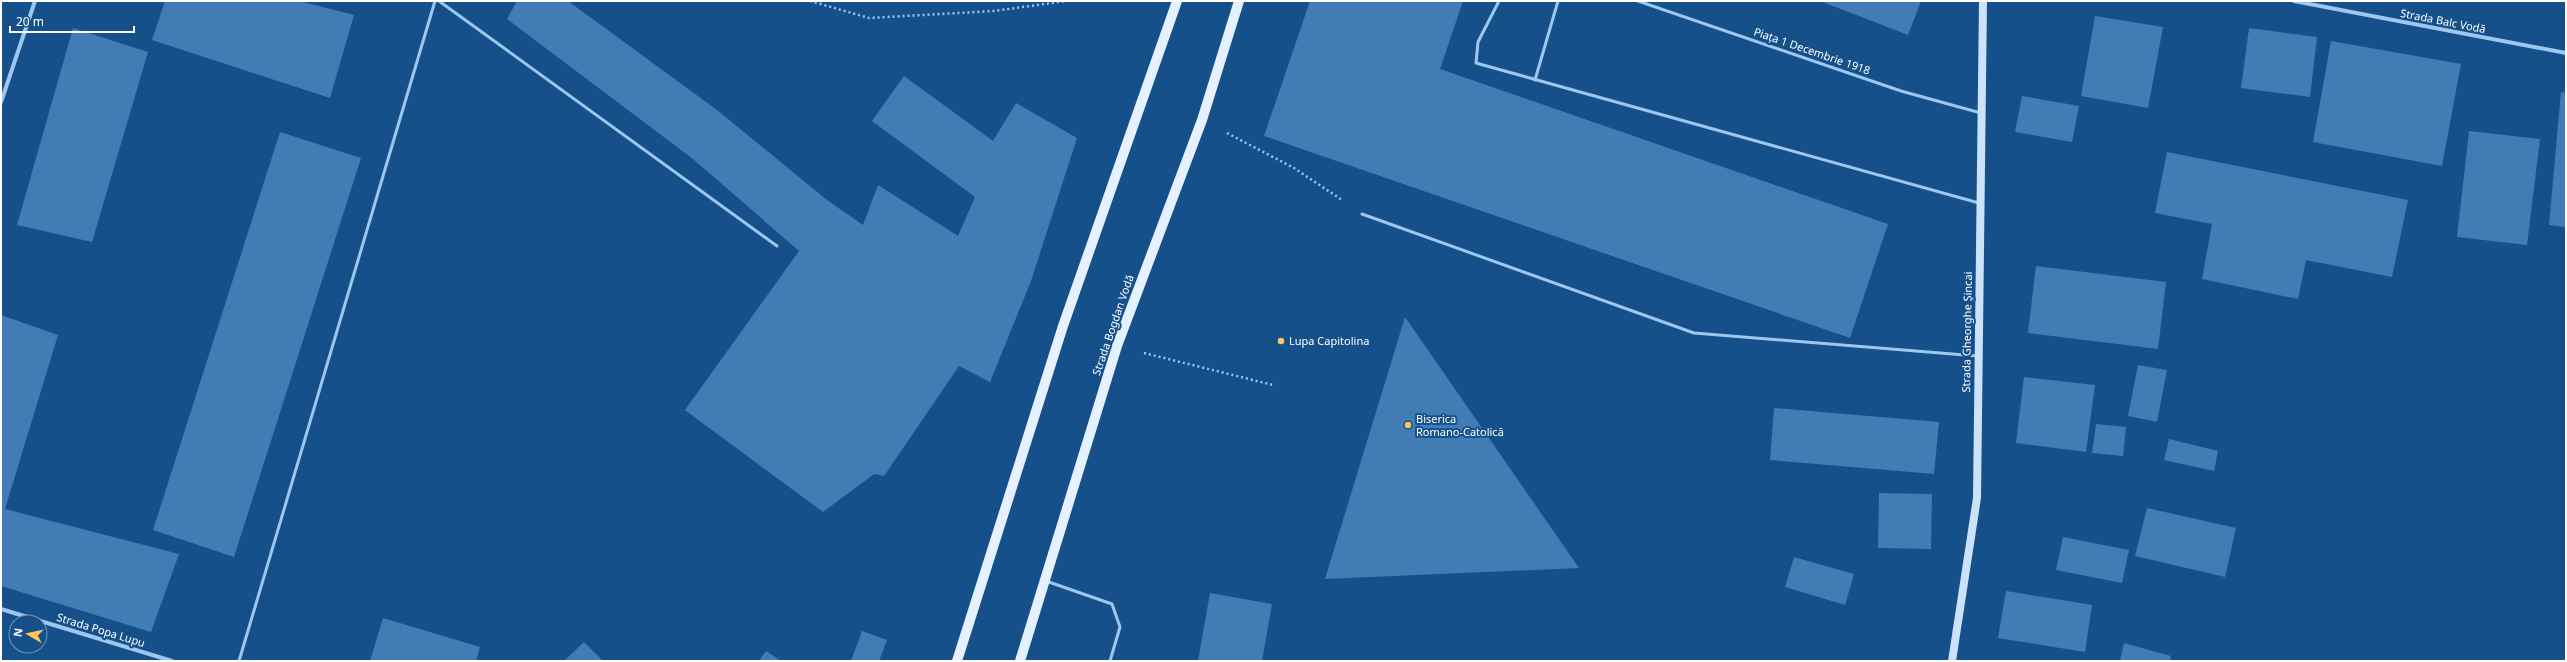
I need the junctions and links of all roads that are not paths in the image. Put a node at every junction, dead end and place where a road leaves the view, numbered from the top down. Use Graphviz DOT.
graph roads {
  1 [pos="35,1"];
  2 [pos="436,1"];
  3 [pos="439,1"];
  4 [pos="1177,1"];
  5 [pos="1239,1"];
  6 [pos="1499,1"];
  7 [pos="1558,1"];
  8 [pos="1638,1"];
  9 [pos="1983,1"];
  10 [pos="2294,1"];
  11 [pos="2566,53"];
  12 [pos="1535,80"];
  13 [pos="1,102"];
  14 [pos="1982,113"];
  15 [pos="1980,203"];
  16 [pos="1362,214"];
  17 [pos="777,246"];
  18 [pos="1977,356"];
  19 [pos="1045,580"];
  20 [pos="1,609"];
  21 [pos="172,661"];
  22 [pos="239,661"];
  23 [pos="957,661"];
  24 [pos="1020,661"];
  25 [pos="1110,661"];
  26 [pos="1952,661"];
  1 -- 13 [label="street"];
  2 -- 22 [label="lane"];
  3 -- 17 [label="lane"];
  4 -- 23 [label="main road"];
  5 -- 19 [label="main road, Strada Bogdan Vodă"];
  6 -- 12 [label="lane"];
  7 -- 12 [label="lane"];
  8 -- 14 [label="lane, Piața 1 Decembrie 1918"];
  9 -- 14 [label="main road, Strada Gheorghe Șincai"];
  10 -- 11 [label="street, Strada Balc Vodă"];
  12 -- 15 [label="lane"];
  14 -- 15 [label="main road, Strada Gheorghe Șincai"];
  15 -- 18 [label="main road, Strada Gheorghe Șincai"];
  16 -- 18 [label="lane"];
  18 -- 26 [label="main road, Strada Gheorghe Șincai"];
  19 -- 24 [label="main road, Strada Bogdan Vodă"];
  19 -- 25 [label="lane"];
  20 -- 21 [label="street, Strada Popa Lupu"];
}
